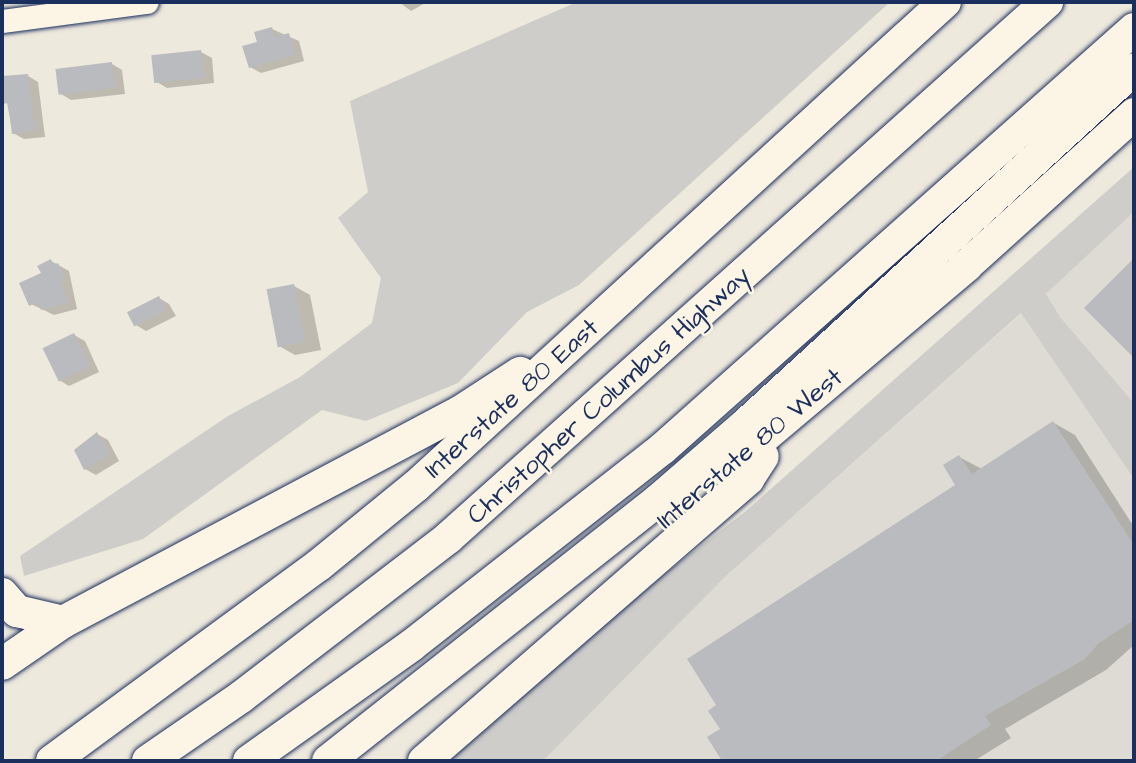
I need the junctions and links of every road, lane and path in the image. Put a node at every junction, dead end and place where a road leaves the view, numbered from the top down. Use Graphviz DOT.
graph roads {
  1 [pos="147,2"];
  2 [pos="945,2"];
  3 [pos="1046,2"];
  4 [pos="2,21"];
  5 [pos="1134,29"];
  6 [pos="1134,69"];
  7 [pos="1134,114"];
  8 [pos="597,321"];
  9 [pos="784,423"];
  10 [pos="2,594"];
  11 [pos="63,622"];
  12 [pos="2,664"];
  13 [pos="52,761"];
  14 [pos="148,761"];
  15 [pos="249,761"];
  16 [pos="328,761"];
  17 [pos="347,761"];
  18 [pos="424,761"];
  1 -- 4 [label="street"];
  2 -- 8 [label="highway, Interstate 80 East"];
  3 -- 14 [label="highway, Christopher Columbus Highway"];
  5 -- 15 [label="highway"];
  6 -- 16 [label="highway"];
  7 -- 9 [label="highway, Interstate 80 West"];
  8 -- 11 [label="highway"];
  8 -- 13 [label="highway, Interstate 80 East"];
  9 -- 17 [label="highway, Interstate 80 West"];
  9 -- 18 [label="highway"];
  10 -- 11 [label="highway"];
  11 -- 12 [label="highway"];
}
